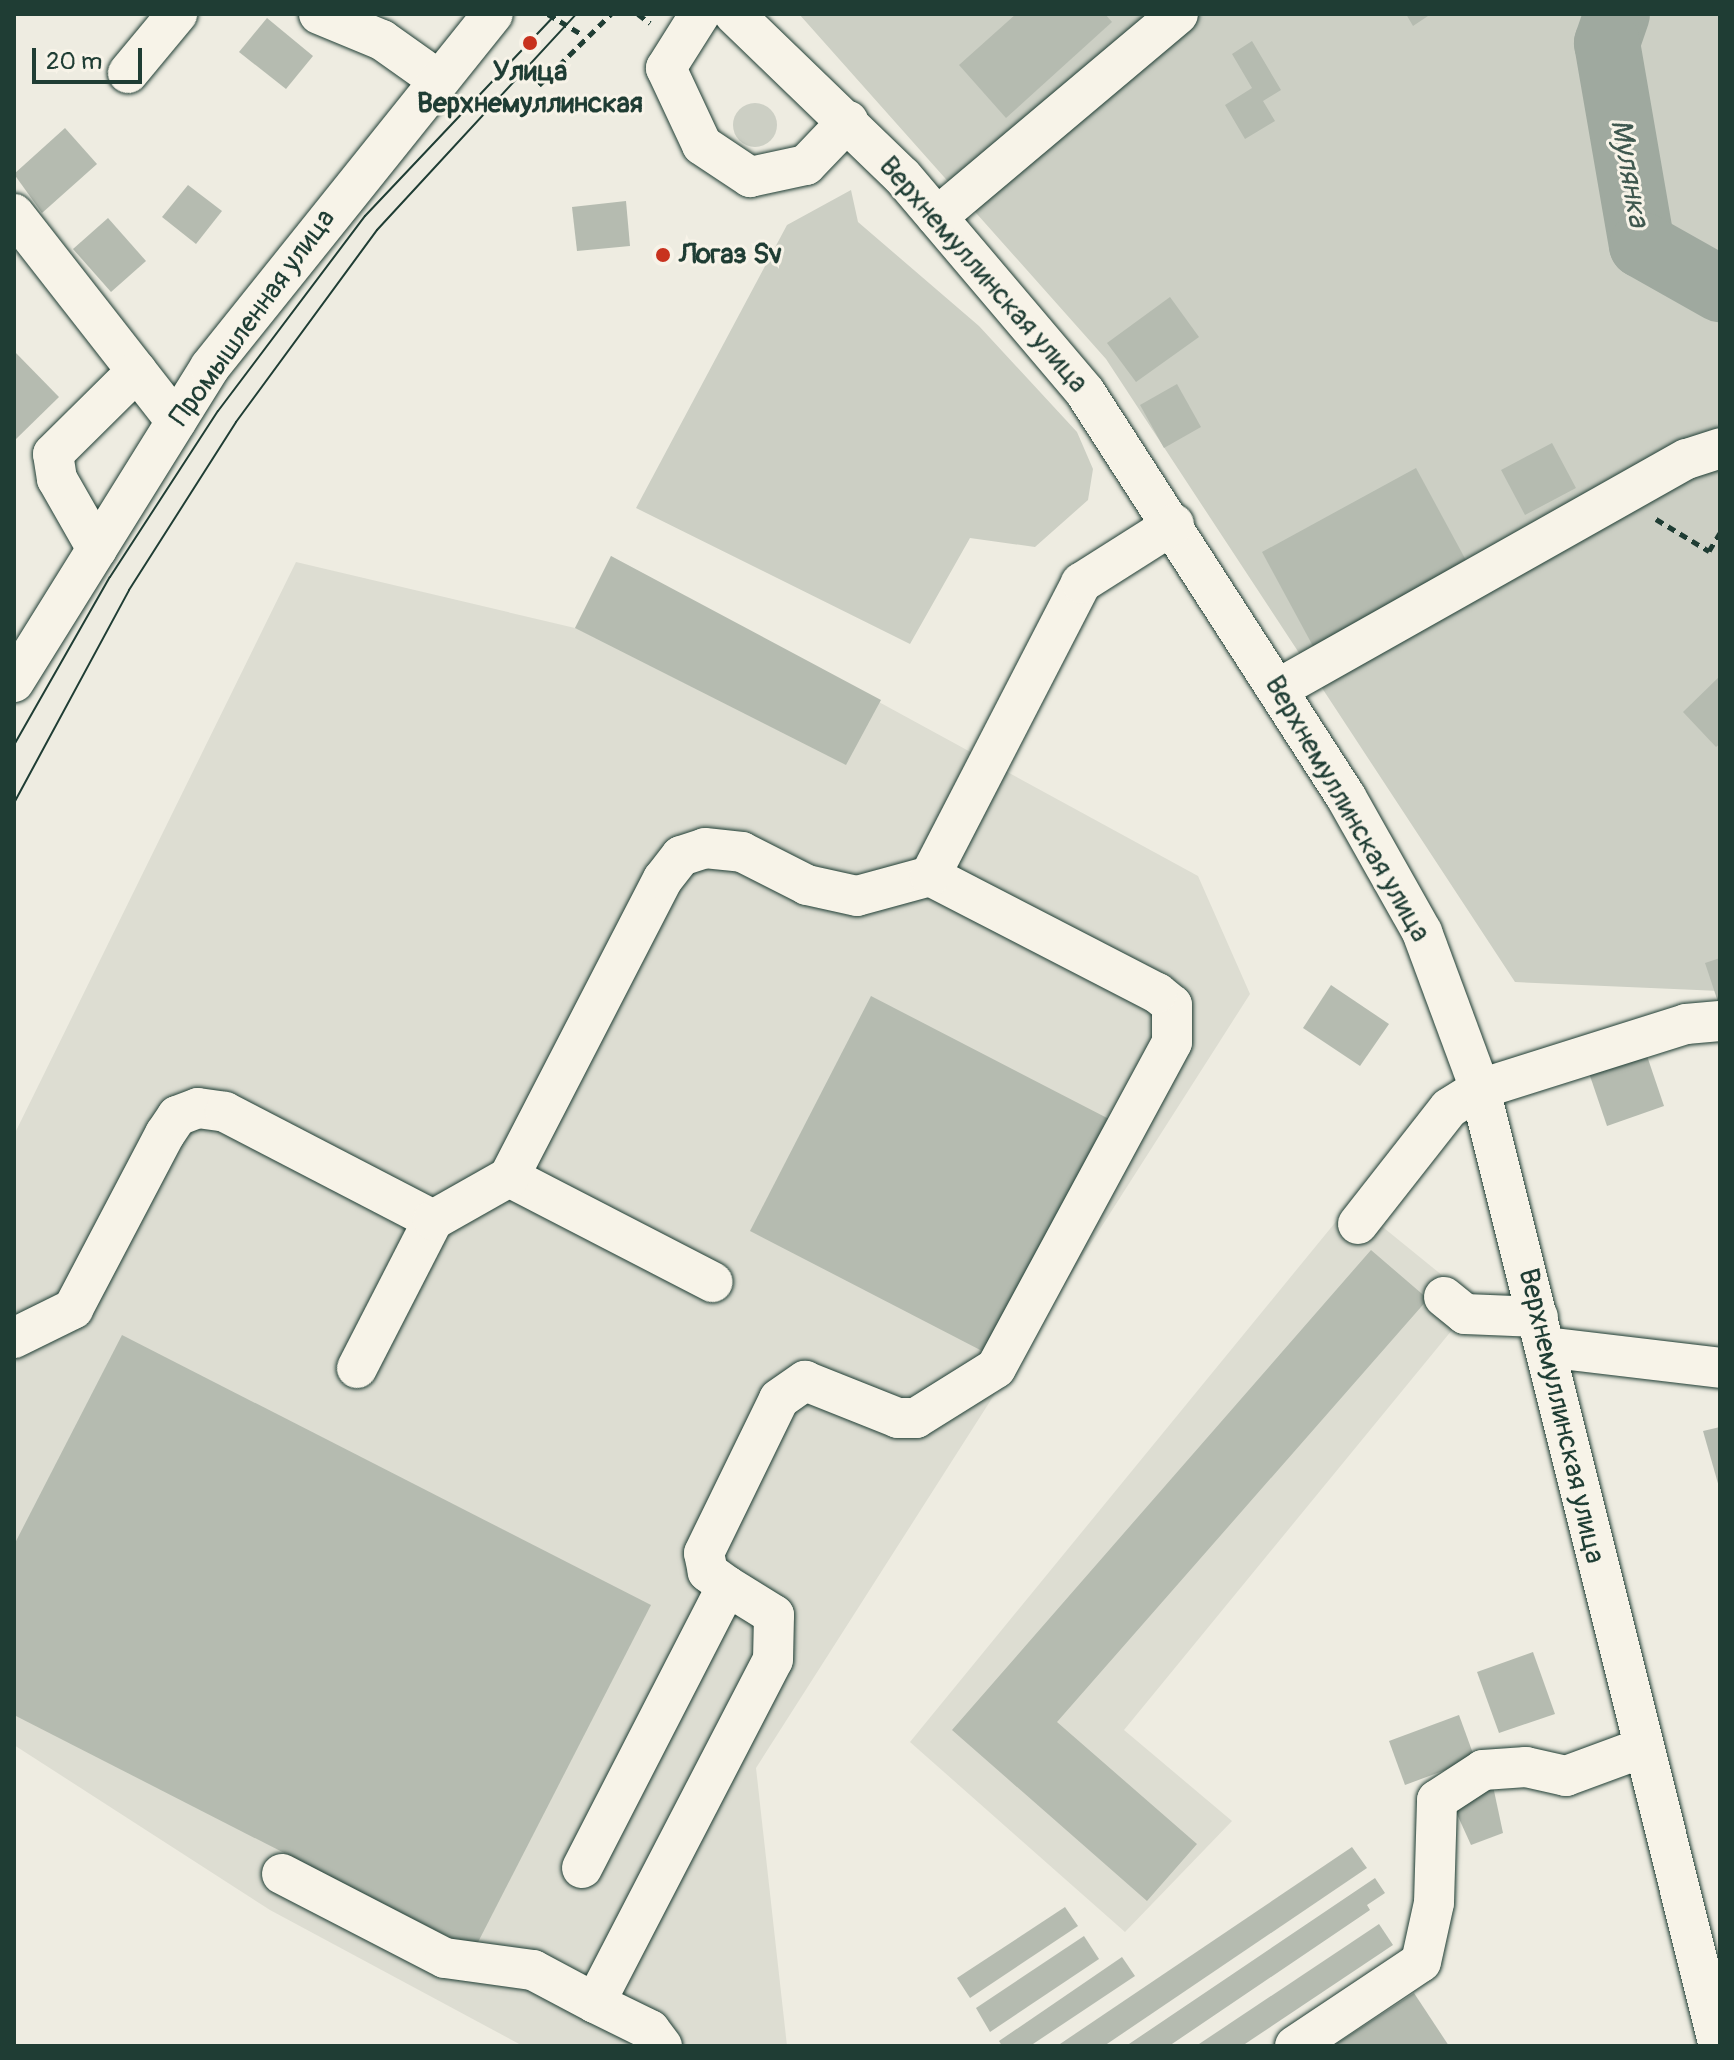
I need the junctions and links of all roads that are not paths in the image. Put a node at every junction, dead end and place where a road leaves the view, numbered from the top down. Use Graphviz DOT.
graph roads {
  1 [pos="177,14"];
  2 [pos="319,14"];
  3 [pos="493,14"];
  4 [pos="700,14"];
  5 [pos="734,14"];
  6 [pos="1178,14"];
  7 [pos="128,73"];
  8 [pos="437,79"];
  9 [pos="848,121"];
  10 [pos="14,214"];
  11 [pos="937,217"];
  12 [pos="137,371"];
  13 [pos="176,421"];
  14 [pos="1720,448"];
  15 [pos="1174,524"];
  16 [pos="97,549"];
  17 [pos="14,682"];
  18 [pos="1278,689"];
  19 [pos="930,876"];
  20 [pos="1720,1021"];
  21 [pos="1480,1089"];
  22 [pos="509,1177"];
  23 [pos="433,1220"];
  24 [pos="1358,1224"];
  25 [pos="712,1282"];
  26 [pos="1444,1297"];
  27 [pos="1542,1332"];
  28 [pos="14,1338"];
  29 [pos="357,1368"];
  30 [pos="1720,1368"];
  31 [pos="727,1586"];
  32 [pos="1639,1749"];
  33 [pos="582,1868"];
  34 [pos="282,1874"];
  35 [pos="595,2003"];
  36 [pos="662,2046"];
  37 [pos="1295,2046"];
  38 [pos="1719,2046"];
  1 -- 7 [label="street"];
  2 -- 8 [label="street"];
  3 -- 8 [label="street, Промышленная улица"];
  4 -- 9 [label="street"];
  5 -- 9 [label="street, Верхнемуллинская улица"];
  6 -- 11 [label="street"];
  8 -- 13 [label="street, Промышленная улица"];
  9 -- 11 [label="street, Верхнемуллинская улица"];
  10 -- 12 [label="street"];
  11 -- 15 [label="street, Верхнемуллинская улица"];
  12 -- 13 [label="street"];
  12 -- 16 [label="street"];
  13 -- 16 [label="street, Промышленная улица"];
  14 -- 18 [label="street"];
  15 -- 18 [label="street, Верхнемуллинская улица"];
  15 -- 19 [label="street"];
  16 -- 17 [label="street, Промышленная улица"];
  18 -- 21 [label="street, Верхнемуллинская улица"];
  19 -- 22 [label="street"];
  19 -- 31 [label="street"];
  20 -- 21 [label="street"];
  21 -- 24 [label="street"];
  21 -- 27 [label="street, Верхнемуллинская улица"];
  22 -- 23 [label="street"];
  22 -- 25 [label="street"];
  23 -- 28 [label="street"];
  23 -- 29 [label="street"];
  26 -- 27 [label="street"];
  27 -- 30 [label="street"];
  27 -- 32 [label="street, Верхнемуллинская улица"];
  31 -- 33 [label="street"];
  31 -- 35 [label="street"];
  32 -- 37 [label="street"];
  32 -- 38 [label="street, Верхнемуллинская улица"];
  34 -- 35 [label="street"];
  35 -- 36 [label="street"];
}
